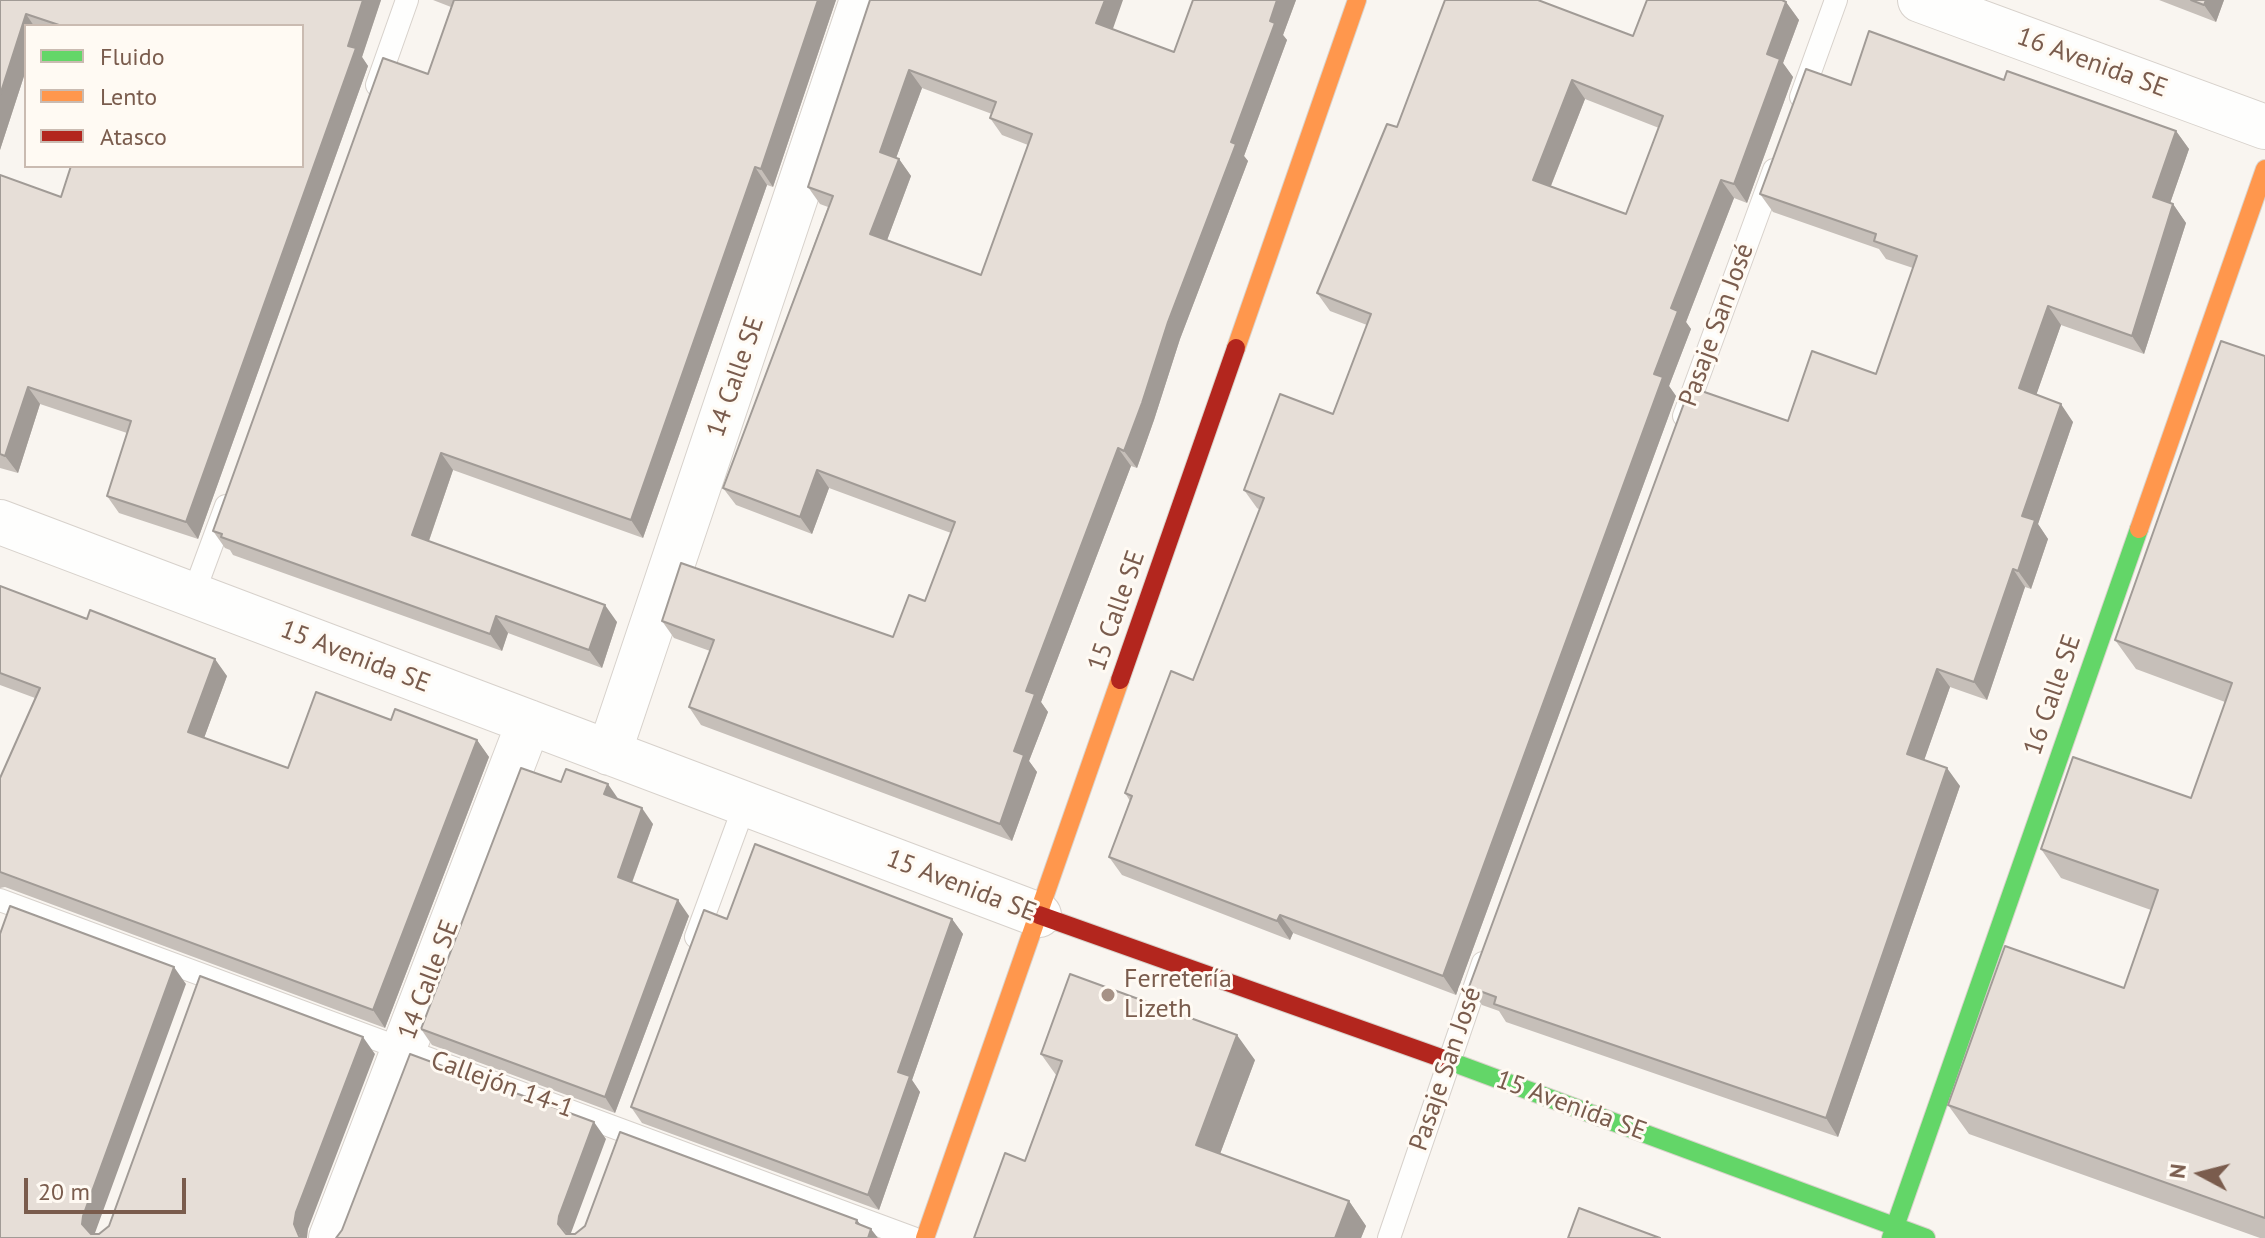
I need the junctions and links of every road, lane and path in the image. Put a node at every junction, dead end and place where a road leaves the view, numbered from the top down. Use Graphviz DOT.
graph roads {
  1 [pos="407,0"];
  2 [pos="862,0"];
  3 [pos="1357,0"];
  4 [pos="1836,0"];
  5 [pos="1920,0"];
  6 [pos="370,104"];
  7 [pos="1792,119"];
  8 [pos="2265,127"];
  9 [pos="1781,149"];
  10 [pos="2265,169"];
  11 [pos="1677,433"];
  12 [pos="231,491"];
  13 [pos="0,522"];
  14 [pos="193,595"];
  15 [pos="529,722"];
  16 [pos="609,753"];
  17 [pos="745,804"];
  18 [pos="0,900"];
  19 [pos="1039,915"];
  20 [pos="1491,941"];
  21 [pos="690,952"];
  22 [pos="402,1048"];
  23 [pos="1447,1060"];
  24 [pos="627,1123"];
  25 [pos="614,1157"];
  26 [pos="1893,1232"];
  27 [pos="331,1238"];
  28 [pos="913,1238"];
  29 [pos="925,1238"];
  30 [pos="1389,1238"];
  31 [pos="1926,1238"];
  1 -- 6 [label="lane"];
  2 -- 16 [label="street, 14 Calle SE"];
  3 -- 19 [label="street, 15 Calle SE"];
  4 -- 7 [label="lane"];
  5 -- 8 [label="street, 16 Avenida SE"];
  9 -- 11 [label="lane, Pasaje San José"];
  10 -- 26 [label="street, 16 Calle SE"];
  12 -- 14 [label="lane"];
  13 -- 14 [label="street, 15 Avenida SE"];
  14 -- 15 [label="street, 15 Avenida SE"];
  15 -- 16 [label="street, 15 Avenida SE"];
  15 -- 22 [label="street, 14 Calle SE"];
  16 -- 17 [label="street, 15 Avenida SE"];
  17 -- 19 [label="street, 15 Avenida SE"];
  17 -- 21 [label="lane"];
  18 -- 22 [label="lane, Callejón 14-1"];
  19 -- 23 [label="street, 15 Avenida SE"];
  19 -- 29 [label="street, 15 Calle SE"];
  20 -- 23 [label="lane, Pasaje San José"];
  22 -- 24 [label="lane, Callejón 14-1"];
  22 -- 27 [label="street, 14 Calle SE"];
  23 -- 26 [label="street, 15 Avenida SE"];
  23 -- 30 [label="lane, Pasaje San José"];
  24 -- 25 [label="lane"];
  24 -- 28 [label="lane, Callejón 14-1"];
  26 -- 31 [label="street, 15 Avenida SE"];
}
